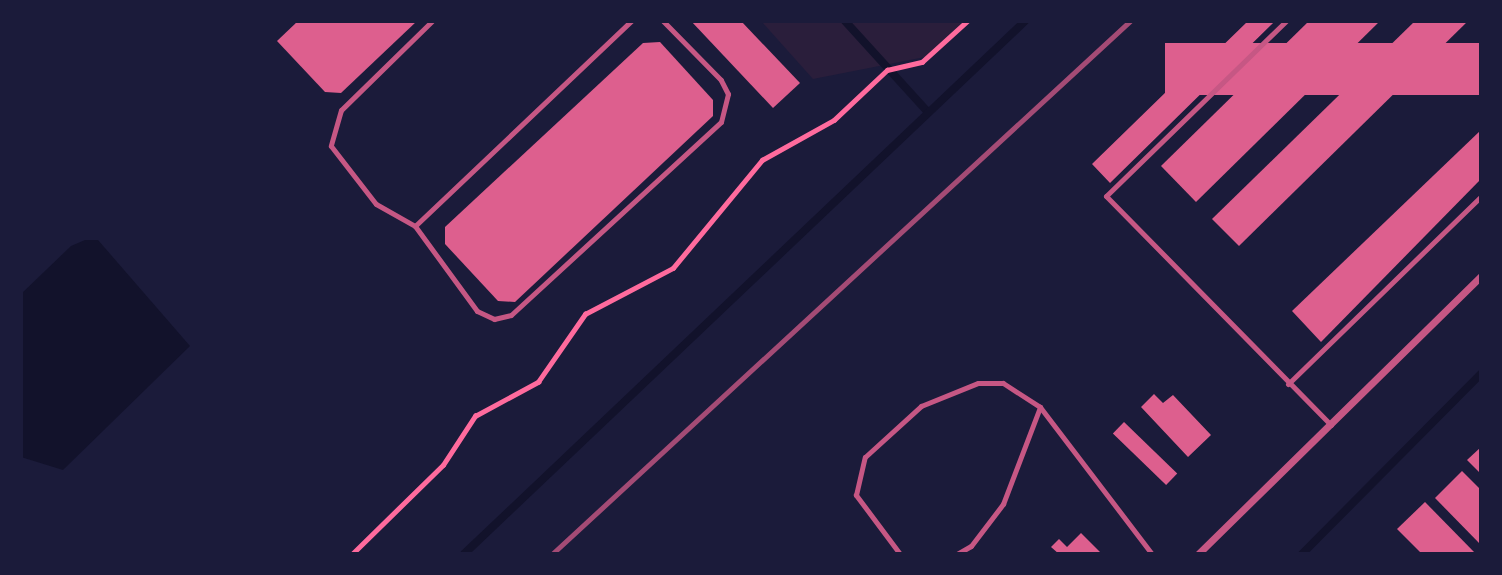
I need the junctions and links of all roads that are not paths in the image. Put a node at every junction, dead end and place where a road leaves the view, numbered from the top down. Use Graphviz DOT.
graph roads {
  1 [pos="432,21"];
  2 [pos="631,21"];
  3 [pos="663,21"];
  4 [pos="1286,21"];
  5 [pos="1481,196"];
  6 [pos="415,226"];
  7 [pos="1481,276"];
  8 [pos="1288,384"];
  9 [pos="1040,407"];
  10 [pos="1331,425"];
  11 [pos="900,554"];
  12 [pos="957,554"];
  13 [pos="1152,554"];
  14 [pos="1198,554"];
  1 -- 6 [label="lane"];
  2 -- 6 [label="lane"];
  3 -- 6 [label="lane"];
  4 -- 8 [label="lane"];
  5 -- 8 [label="lane"];
  7 -- 10 [label="street"];
  8 -- 10 [label="lane"];
  9 -- 11 [label="lane"];
  9 -- 12 [label="lane"];
  9 -- 13 [label="lane"];
  10 -- 14 [label="street"];
}
